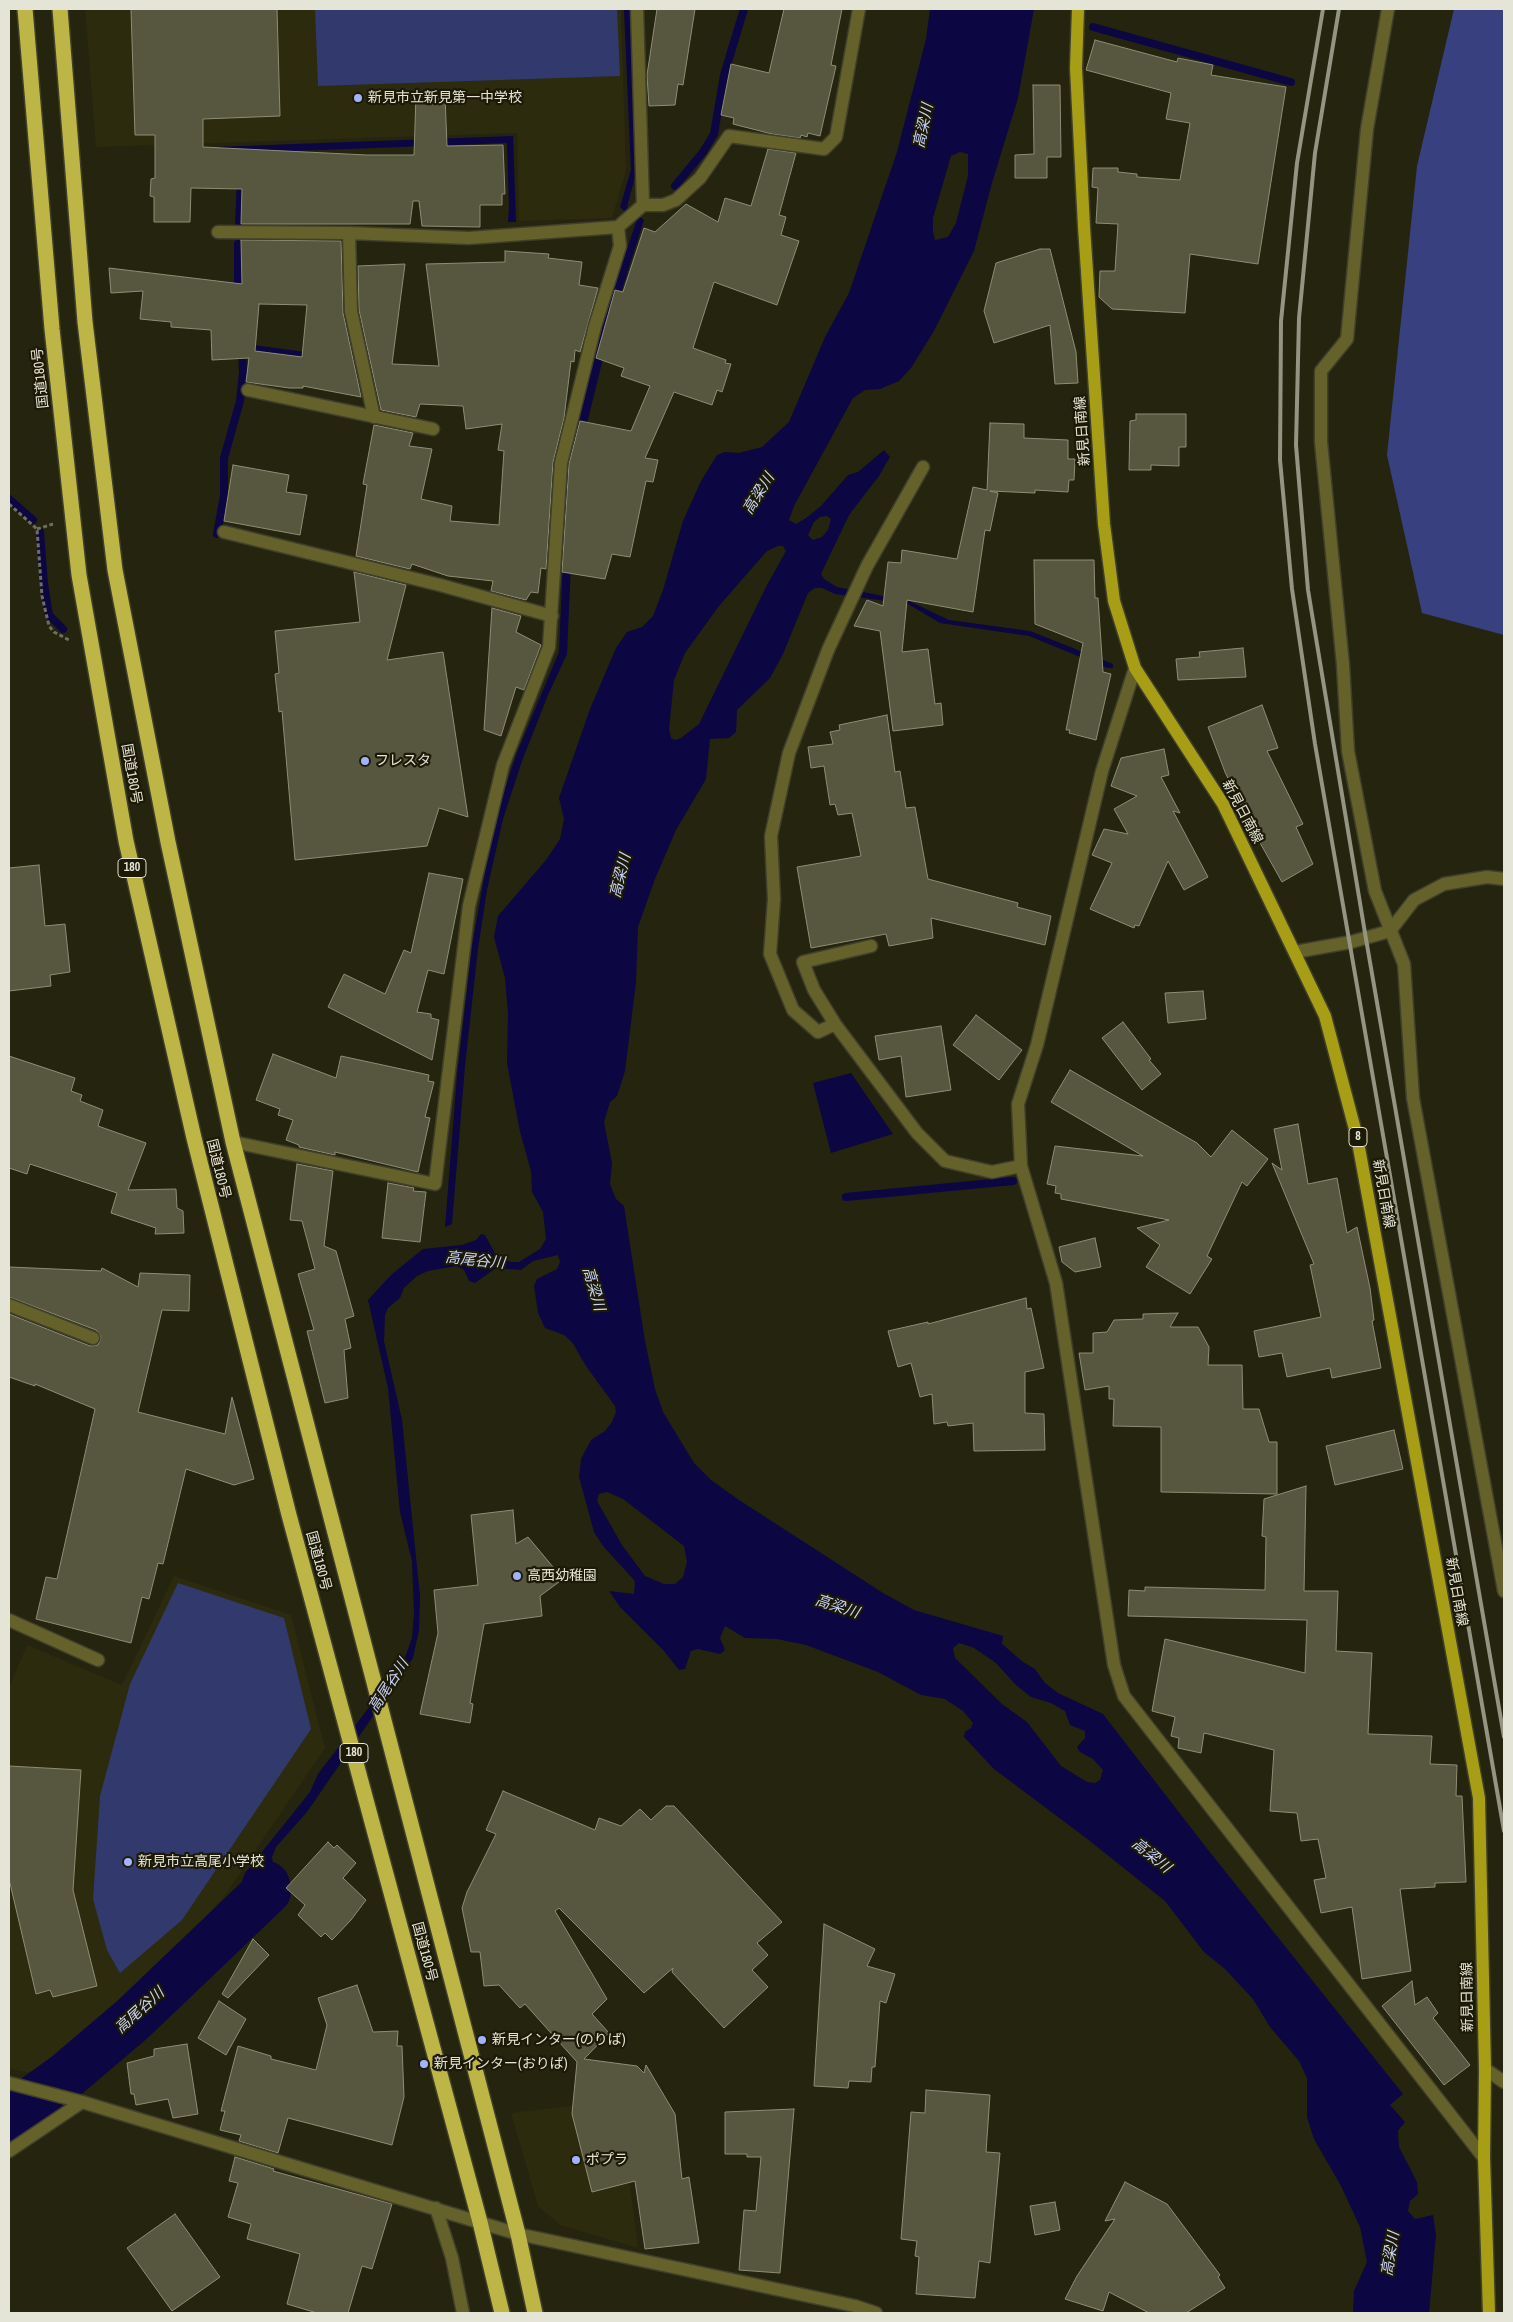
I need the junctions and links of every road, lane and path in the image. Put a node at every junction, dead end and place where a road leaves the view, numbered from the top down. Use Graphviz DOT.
graph roads {
  1 [pos="25,9"];
  2 [pos="60,9"];
  3 [pos="637,9"];
  4 [pos="858,9"];
  5 [pos="1078,9"];
  6 [pos="1388,9"];
  7 [pos="643,205"];
  8 [pos="618,227"];
  9 [pos="218,232"];
  10 [pos="350,233"];
  11 [pos="248,390"];
  12 [pos="374,417"];
  13 [pos="433,429"];
  14 [pos="923,467"];
  15 [pos="9,504"];
  16 [pos="55,523"];
  17 [pos="37,529"];
  18 [pos="224,532"];
  19 [pos="552,616"];
  20 [pos="72,641"];
  21 [pos="1135,668"];
  22 [pos="1504,880"];
  23 [pos="1390,931"];
  24 [pos="871,946"];
  25 [pos="1296,952"];
  26 [pos="835,1024"];
  27 [pos="233,1142"];
  28 [pos="1021,1166"];
  29 [pos="9,1304"];
  30 [pos="93,1338"];
  31 [pos="1504,1591"];
  32 [pos="9,1620"];
  33 [pos="98,1660"];
  34 [pos="1485,2069"];
  35 [pos="1504,2082"];
  36 [pos="13,2084"];
  37 [pos="82,2102"];
  38 [pos="9,2150"];
  39 [pos="1484,2158"];
  40 [pos="436,2208"];
  41 [pos="480,2222"];
  42 [pos="518,2234"];
  43 [pos="463,2313"];
  44 [pos="502,2313"];
  45 [pos="535,2313"];
  46 [pos="876,2313"];
  47 [pos="1489,2313"];
  1 -- 41 [label="highway, 国道180号 / 180"];
  2 -- 27 [label="highway, 国道180号 / 180"];
  3 -- 7 [label="street"];
  4 -- 7 [label="street"];
  5 -- 21 [label="main road, 新見日南線 / 8"];
  6 -- 23 [label="street"];
  7 -- 8 [label="street"];
  8 -- 10 [label="street"];
  8 -- 19 [label="street"];
  9 -- 10 [label="street"];
  10 -- 12 [label="street"];
  11 -- 12 [label="street"];
  12 -- 13 [label="street"];
  14 -- 26 [label="street"];
  15 -- 17 [label="path"];
  16 -- 17 [label="path"];
  17 -- 20 [label="path"];
  18 -- 19 [label="street"];
  19 -- 27 [label="street"];
  21 -- 25 [label="main road, 新見日南線 / 8"];
  21 -- 28 [label="street"];
  22 -- 23 [label="street"];
  23 -- 25 [label="street"];
  23 -- 31 [label="street"];
  24 -- 26 [label="street"];
  25 -- 34 [label="main road, 新見日南線 / 8"];
  26 -- 28 [label="street"];
  27 -- 42 [label="highway, 国道180号 / 180"];
  28 -- 39 [label="street"];
  29 -- 30 [label="street"];
  32 -- 33 [label="street"];
  34 -- 35 [label="street"];
  34 -- 39 [label="main road, 新見日南線 / 8"];
  36 -- 37 [label="street"];
  37 -- 38 [label="street"];
  37 -- 40 [label="street"];
  39 -- 47 [label="main road, 新見日南線 / 8"];
  40 -- 41 [label="street"];
  40 -- 43 [label="street"];
  41 -- 42 [label="street"];
  41 -- 44 [label="highway, 国道180号 / 180"];
  42 -- 45 [label="highway, 国道180号 / 180"];
  42 -- 46 [label="street"];
}
